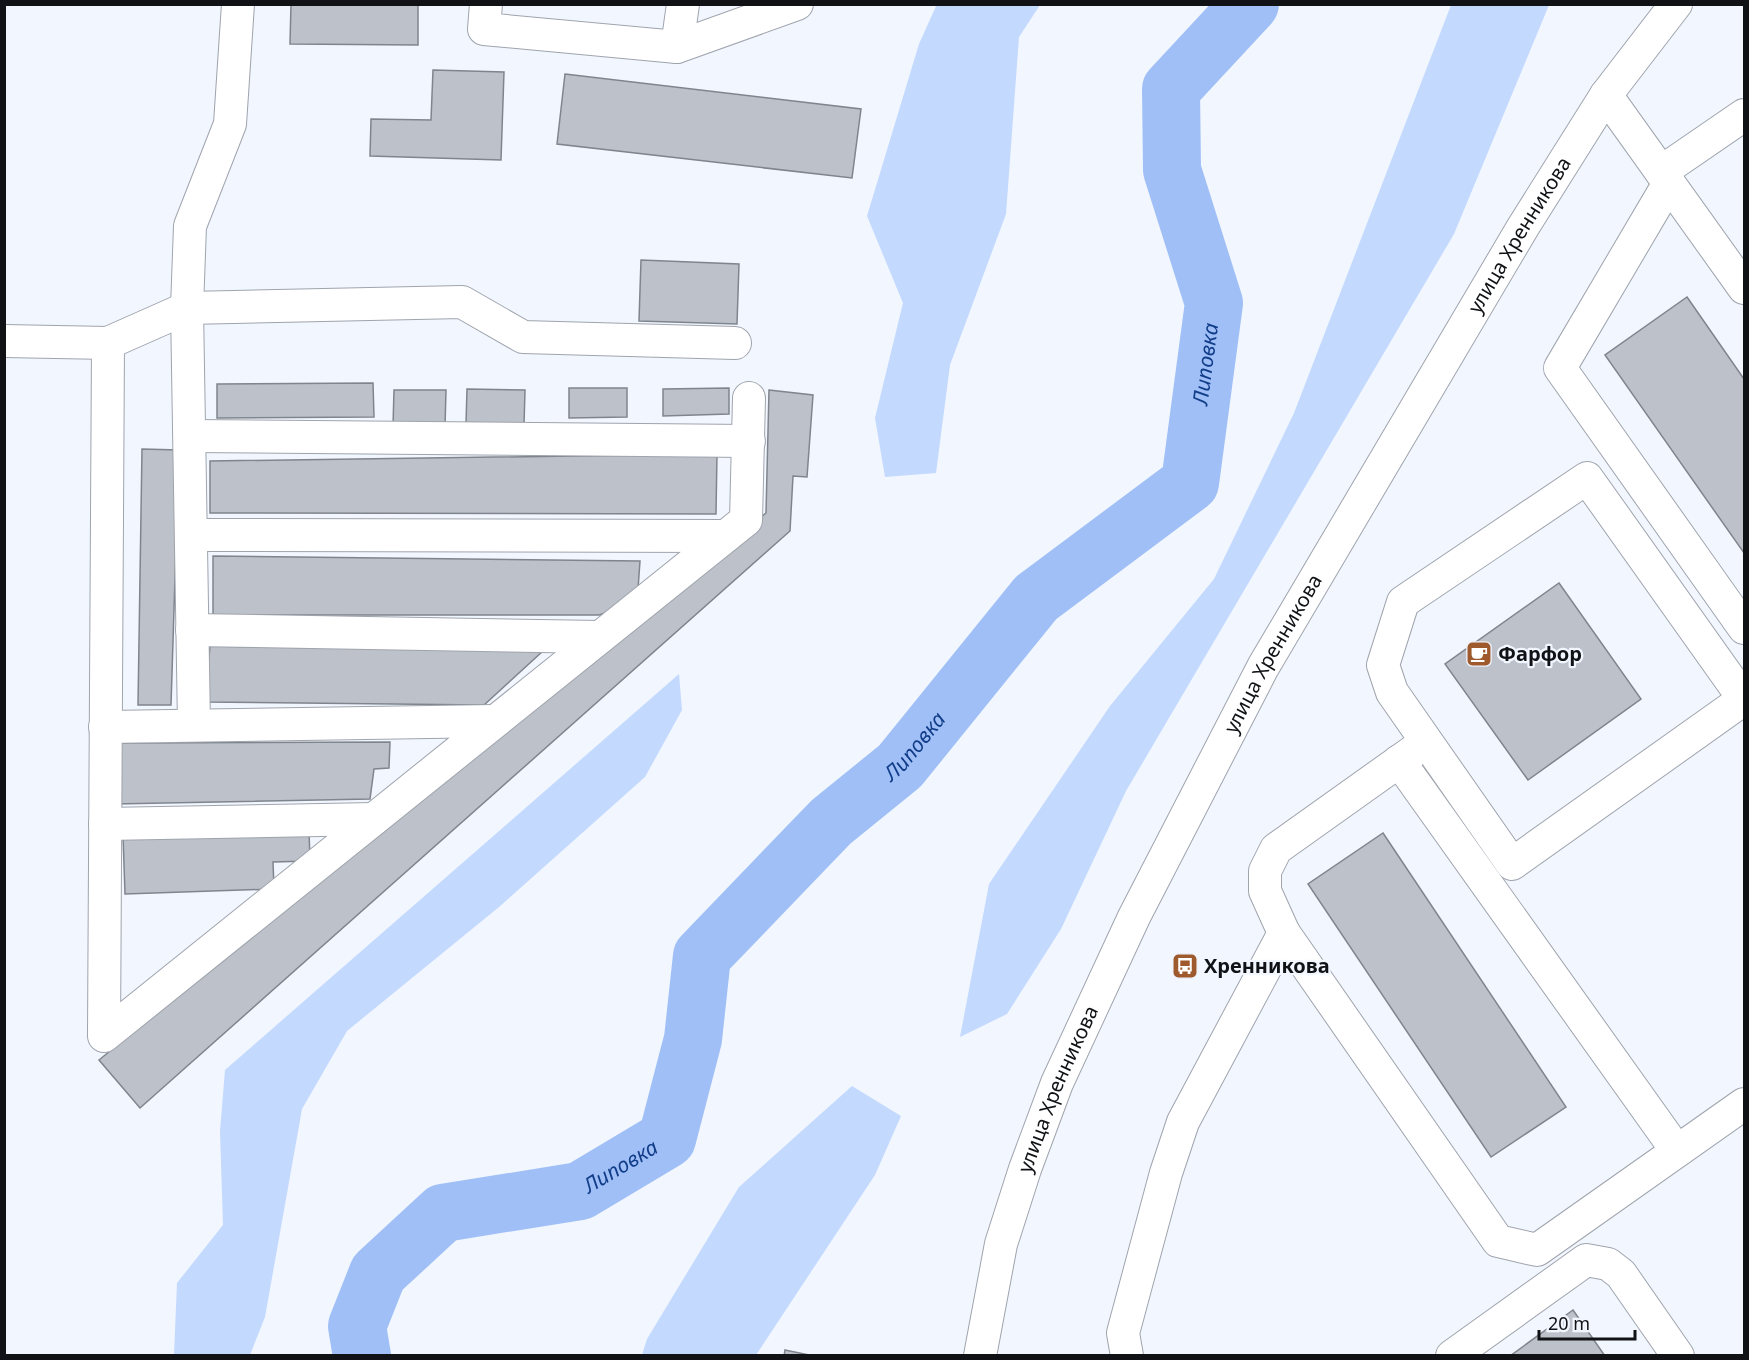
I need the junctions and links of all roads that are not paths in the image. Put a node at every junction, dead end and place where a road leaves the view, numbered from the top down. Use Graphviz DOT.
graph roads {
  1 [pos="238,4"];
  2 [pos="486,4"];
  3 [pos="683,4"];
  4 [pos="797,4"];
  5 [pos="1676,4"];
  6 [pos="676,47"];
  7 [pos="1606,95"];
  8 [pos="1744,115"];
  9 [pos="1665,177"];
  10 [pos="1744,288"];
  11 [pos="187,308"];
  12 [pos="4,341"];
  13 [pos="108,343"];
  14 [pos="735,343"];
  15 [pos="749,398"];
  16 [pos="190,436"];
  17 [pos="748,441"];
  18 [pos="191,535"];
  19 [pos="726,536"];
  20 [pos="1744,628"];
  21 [pos="192,630"];
  22 [pos="600,637"];
  23 [pos="494,721"];
  24 [pos="194,725"];
  25 [pos="105,727"];
  26 [pos="1426,742"];
  27 [pos="1400,761"];
  28 [pos="374,819"];
  29 [pos="105,824"];
  30 [pos="1284,933"];
  31 [pos="1744,1104"];
  32 [pos="1677,1151"];
  33 [pos="980,1356"];
  34 [pos="1127,1356"];
  35 [pos="1452,1356"];
  36 [pos="1678,1356"];
  1 -- 11 [label="street"];
  2 -- 6 [label="street"];
  3 -- 6 [label="street"];
  4 -- 6 [label="street"];
  5 -- 7 [label="street, улица Хренникова"];
  7 -- 9 [label="street"];
  7 -- 33 [label="street, улица Хренникова"];
  8 -- 9 [label="street"];
  9 -- 10 [label="street"];
  9 -- 20 [label="street"];
  11 -- 13 [label="street"];
  11 -- 14 [label="street"];
  11 -- 16 [label="street"];
  12 -- 13 [label="street"];
  13 -- 25 [label="street"];
  15 -- 17 [label="street"];
  16 -- 17 [label="street"];
  16 -- 18 [label="street"];
  17 -- 19 [label="street"];
  18 -- 19 [label="street"];
  18 -- 21 [label="street"];
  19 -- 22 [label="street"];
  21 -- 22 [label="street"];
  21 -- 24 [label="street"];
  22 -- 23 [label="street"];
  23 -- 24 [label="street"];
  23 -- 28 [label="street"];
  24 -- 25 [label="street"];
  25 -- 29 [label="street"];
  26 -- 26 [label="street"];
  26 -- 27 [label="street"];
  27 -- 30 [label="street"];
  27 -- 32 [label="street"];
  28 -- 29 [label="street"];
  28 -- 29 [label="street"];
  30 -- 32 [label="street"];
  30 -- 34 [label="street"];
  31 -- 32 [label="street"];
  35 -- 36 [label="street"];
}
